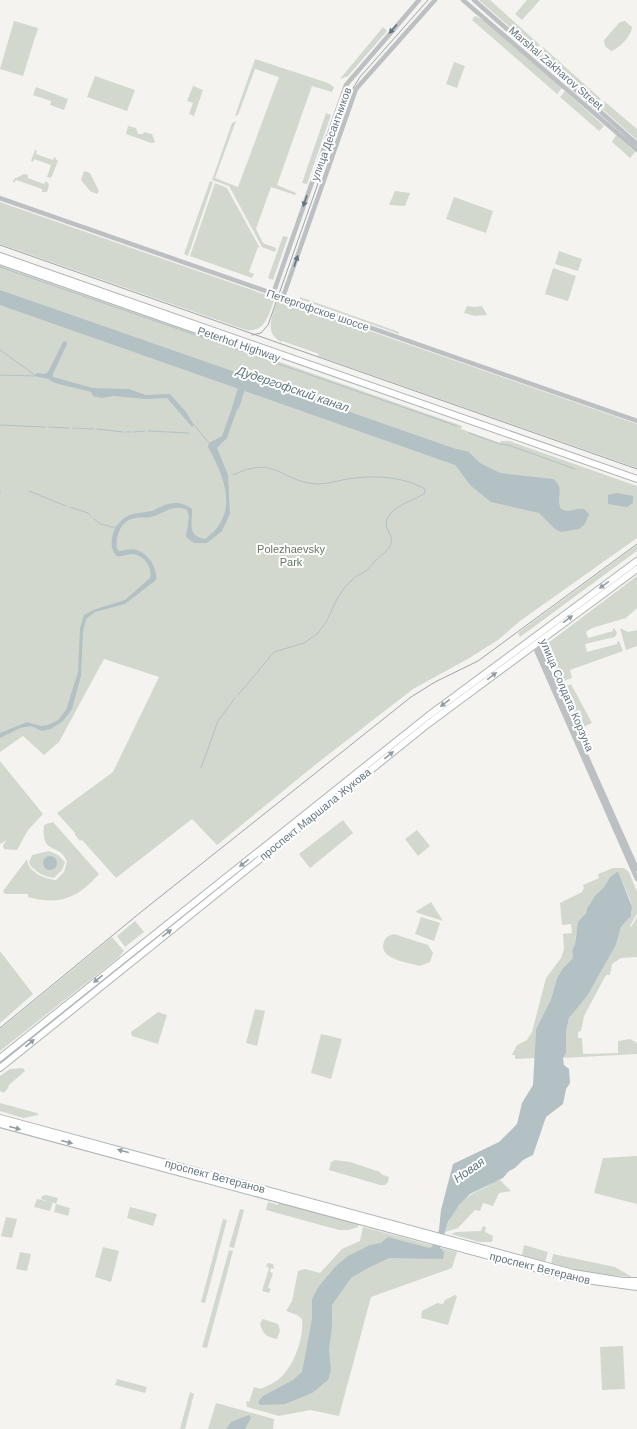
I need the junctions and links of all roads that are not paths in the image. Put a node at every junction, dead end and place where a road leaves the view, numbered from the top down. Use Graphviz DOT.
graph roads {
  1 [pos="419,0"];
  2 [pos="434,0"];
  3 [pos="463,0"];
  4 [pos="474,0"];
  5 [pos="637,144"];
  6 [pos="637,150"];
  7 [pos="0,198"];
  8 [pos="0,256"];
  9 [pos="0,261"];
  10 [pos="273,294"];
  11 [pos="283,297"];
  12 [pos="637,421"];
  13 [pos="637,479"];
  14 [pos="637,484"];
  15 [pos="637,561"];
  16 [pos="637,569"];
  17 [pos="534,642"];
  18 [pos="637,869"];
  19 [pos="637,879"];
  20 [pos="0,1058"];
  21 [pos="0,1068"];
  22 [pos="0,1118"];
  23 [pos="0,1124"];
  24 [pos="430,1237"];
  25 [pos="445,1241"];
  26 [pos="637,1281"];
  27 [pos="637,1287"];
  1 -- 10 [label="street, улица Десантников, one-way"];
  11 -- 2 [label="street, улица Десантников, one-way"];
  3 -- 6 [label="street, Marshal Zakharov Street"];
  4 -- 5 [label="street, Marshal Zakharov Street"];
  7 -- 10 [label="street, Петергофское шоссе"];
  8 -- 13 [label="main road"];
  9 -- 14 [label="main road, Peterhof Highway"];
  10 -- 11 [label="street, Петергофское шоссе"];
  11 -- 12 [label="street, Петергофское шоссе"];
  15 -- 17 [label="main road, проспект Маршала Жукова, one-way"];
  17 -- 16 [label="main road, проспект Маршала Жукова, one-way"];
  17 -- 18 [label="street, улица Солдата Корзуна"];
  17 -- 19 [label="street, улица Солдата Корзуна"];
  17 -- 20 [label="main road, проспект Маршала Жукова, one-way"];
  21 -- 17 [label="main road, проспект Маршала Жукова, one-way"];
  24 -- 22 [label="main road, проспект Ветеранов, one-way"];
  23 -- 24 [label="main road, проспект Ветеранов, one-way"];
  24 -- 25 [label="main road"];
  25 -- 26 [label="main road, проспект Ветеранов"];
  25 -- 27 [label="main road, проспект Ветеранов"];
}
